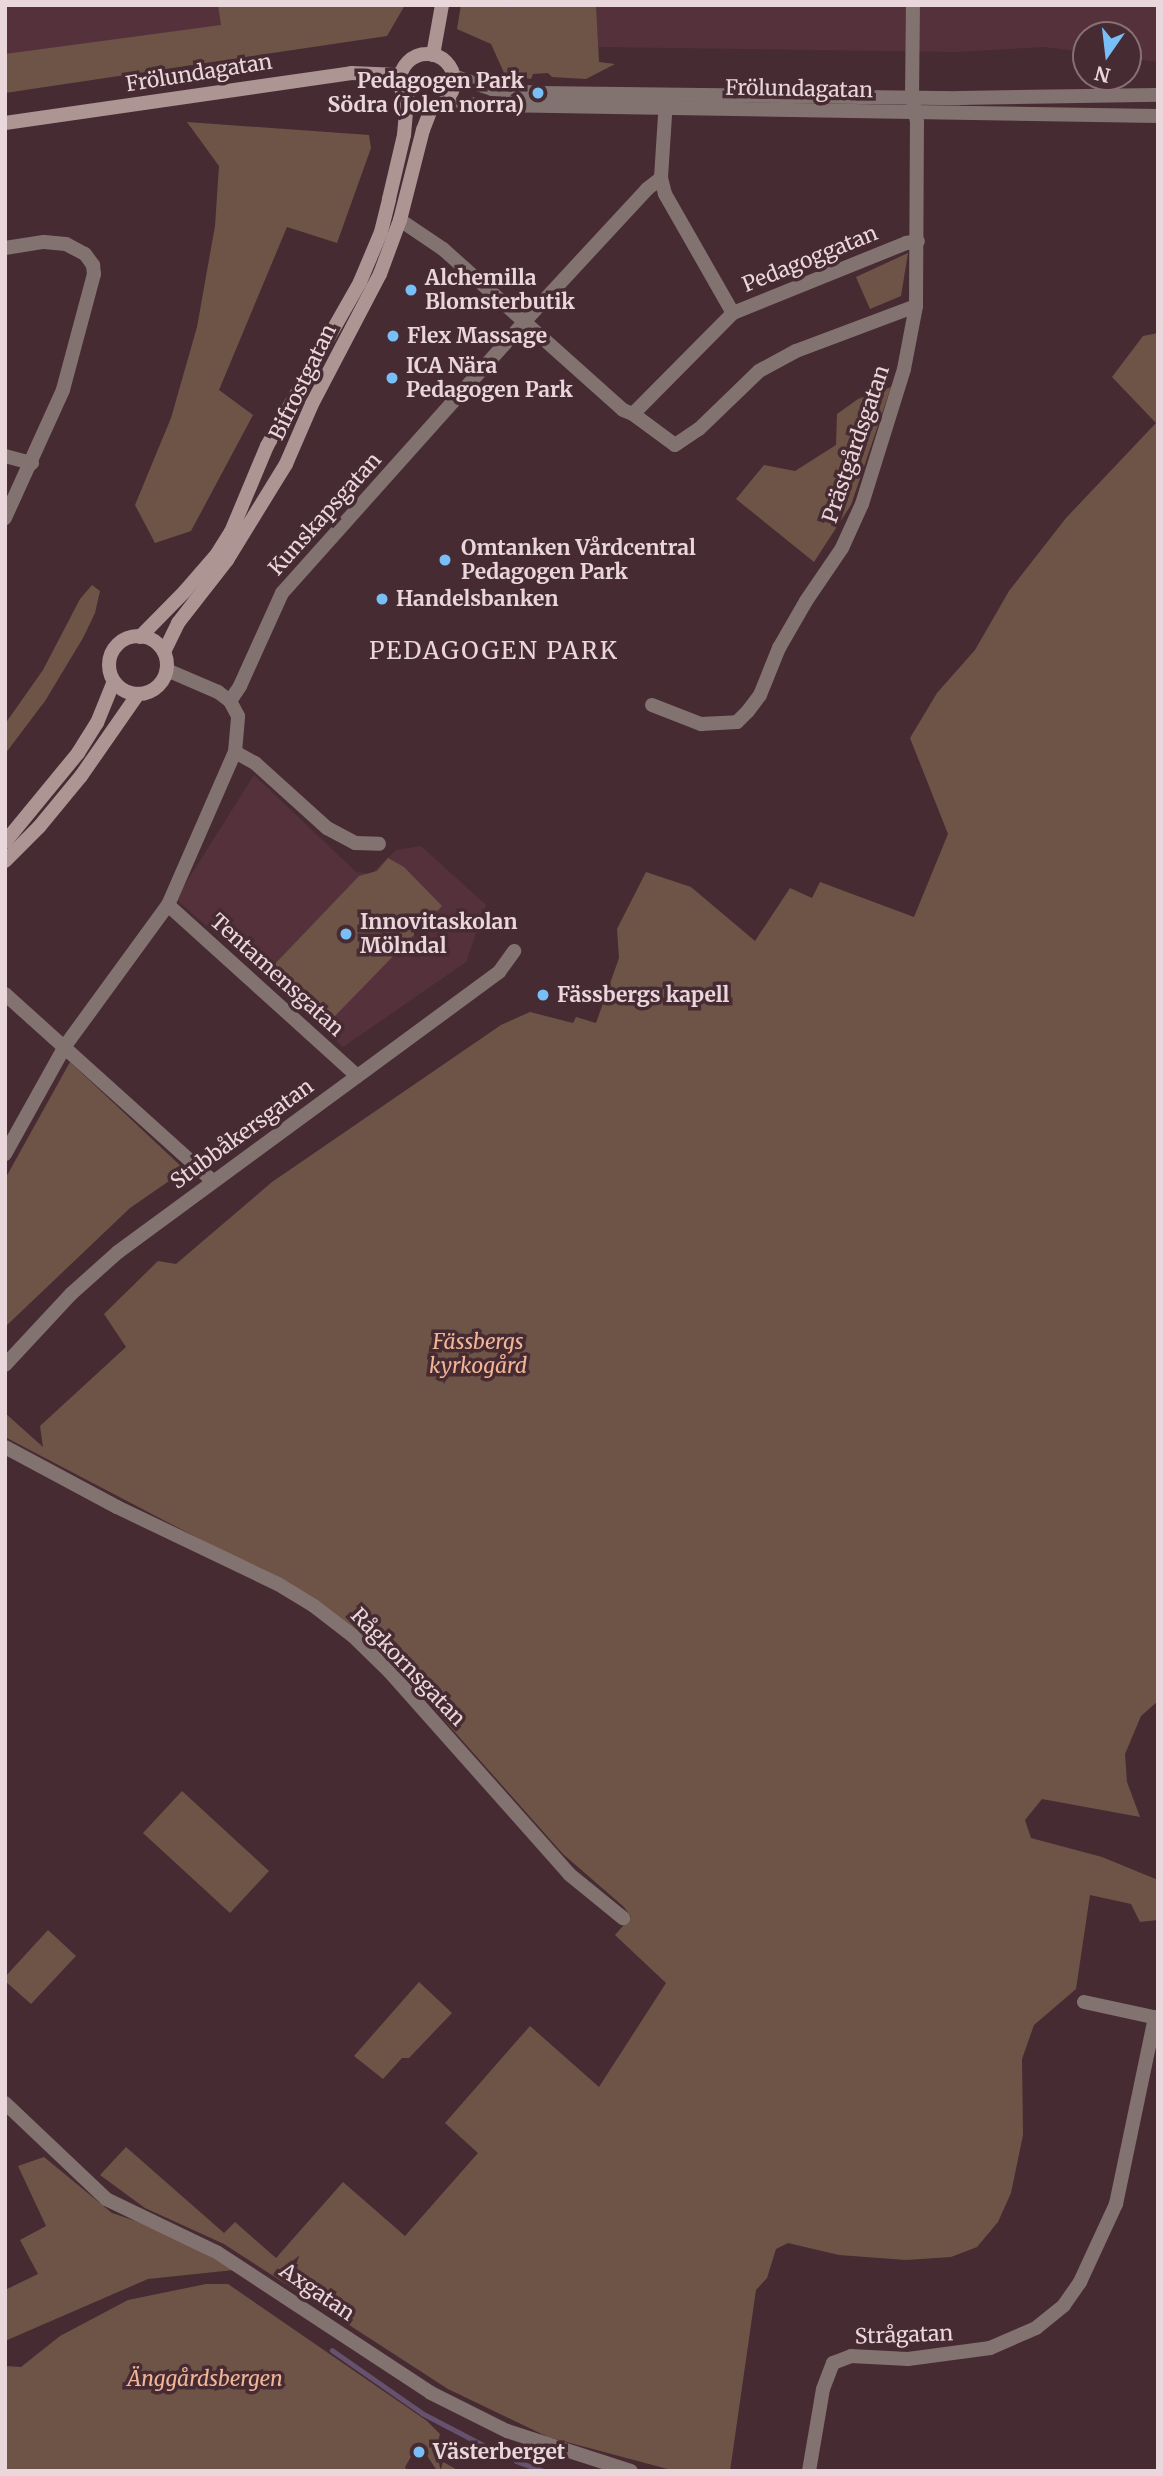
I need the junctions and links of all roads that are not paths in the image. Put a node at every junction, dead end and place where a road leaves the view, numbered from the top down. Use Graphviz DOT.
graph roads {
  1 [pos="442,5"];
  2 [pos="913,5"];
  3 [pos="433,55"];
  4 [pos="400,75"];
  5 [pos="453,76"];
  6 [pos="1158,95"];
  7 [pos="407,99"];
  8 [pos="666,101"];
  9 [pos="914,104"];
  10 [pos="436,105"];
  11 [pos="1158,116"];
  12 [pos="5,123"];
  13 [pos="661,178"];
  14 [pos="400,220"];
  15 [pos="918,241"];
  16 [pos="5,248"];
  17 [pos="916,306"];
  18 [pos="733,313"];
  19 [pos="524,322"];
  20 [pos="633,414"];
  21 [pos="5,456"];
  22 [pos="32,463"];
  23 [pos="5,518"];
  24 [pos="140,636"];
  25 [pos="164,652"];
  26 [pos="167,670"];
  27 [pos="114,681"];
  28 [pos="138,694"];
  29 [pos="230,701"];
  30 [pos="652,705"];
  31 [pos="235,752"];
  32 [pos="5,842"];
  33 [pos="379,844"];
  34 [pos="5,861"];
  35 [pos="168,905"];
  36 [pos="514,951"];
  37 [pos="5,994"];
  38 [pos="65,1046"];
  39 [pos="357,1076"];
  40 [pos="5,1154"];
  41 [pos="213,1181"];
  42 [pos="5,1365"];
  43 [pos="5,1447"];
  44 [pos="623,1918"];
  45 [pos="1084,2002"];
  46 [pos="1156,2017"];
  47 [pos="5,2103"];
  48 [pos="631,2471"];
  49 [pos="809,2471"];
  1 -- 3 [label="main road"];
  2 -- 9 [label="street, Prästgårdsgatan"];
  3 -- 4 [label="main road"];
  3 -- 5 [label="main road"];
  4 -- 7 [label="main road, Bifrostgatan"];
  4 -- 12 [label="main road, Frölundagatan"];
  5 -- 8 [label="street, Frölundagatan"];
  5 -- 10 [label="main road, Bifrostgatan"];
  6 -- 9 [label="street, Frölundagatan"];
  7 -- 10 [label="main road"];
  7 -- 24 [label="main road, Bifrostgatan"];
  8 -- 9 [label="street, Frölundagatan"];
  8 -- 10 [label="street, Frölundagatan"];
  8 -- 13 [label="street"];
  9 -- 11 [label="street, Frölundagatan"];
  9 -- 15 [label="street, Prästgårdsgatan"];
  10 -- 14 [label="main road, Bifrostgatan"];
  13 -- 18 [label="street"];
  13 -- 19 [label="street, Kunskapsgatan"];
  14 -- 19 [label="street"];
  14 -- 25 [label="main road, Bifrostgatan"];
  15 -- 17 [label="street, Prästgårdsgatan"];
  15 -- 18 [label="street, Pedagoggatan"];
  16 -- 22 [label="street"];
  17 -- 20 [label="street"];
  17 -- 30 [label="street, Prästgårdsgatan"];
  18 -- 20 [label="street, Pedagoggatan"];
  19 -- 20 [label="street"];
  19 -- 29 [label="street, Kunskapsgatan"];
  21 -- 22 [label="street"];
  22 -- 23 [label="street"];
  24 -- 25 [label="main road"];
  24 -- 27 [label="main road, Bifrostgatan"];
  25 -- 26 [label="main road"];
  26 -- 28 [label="main road"];
  26 -- 29 [label="street"];
  27 -- 28 [label="main road"];
  27 -- 32 [label="main road, Bifrostgatan"];
  28 -- 34 [label="main road"];
  29 -- 31 [label="street"];
  31 -- 33 [label="street"];
  31 -- 35 [label="street"];
  35 -- 38 [label="street"];
  35 -- 39 [label="street, Tentamensgatan"];
  36 -- 39 [label="street, Stubbåkersgatan"];
  37 -- 38 [label="street"];
  38 -- 40 [label="street"];
  38 -- 41 [label="street"];
  39 -- 41 [label="street, Stubbåkersgatan"];
  41 -- 42 [label="street, Stubbåkersgatan"];
  43 -- 44 [label="street, Rågkornsgatan"];
  45 -- 46 [label="street"];
  46 -- 49 [label="street, Strågatan"];
  47 -- 48 [label="street, Axgatan"];
}
